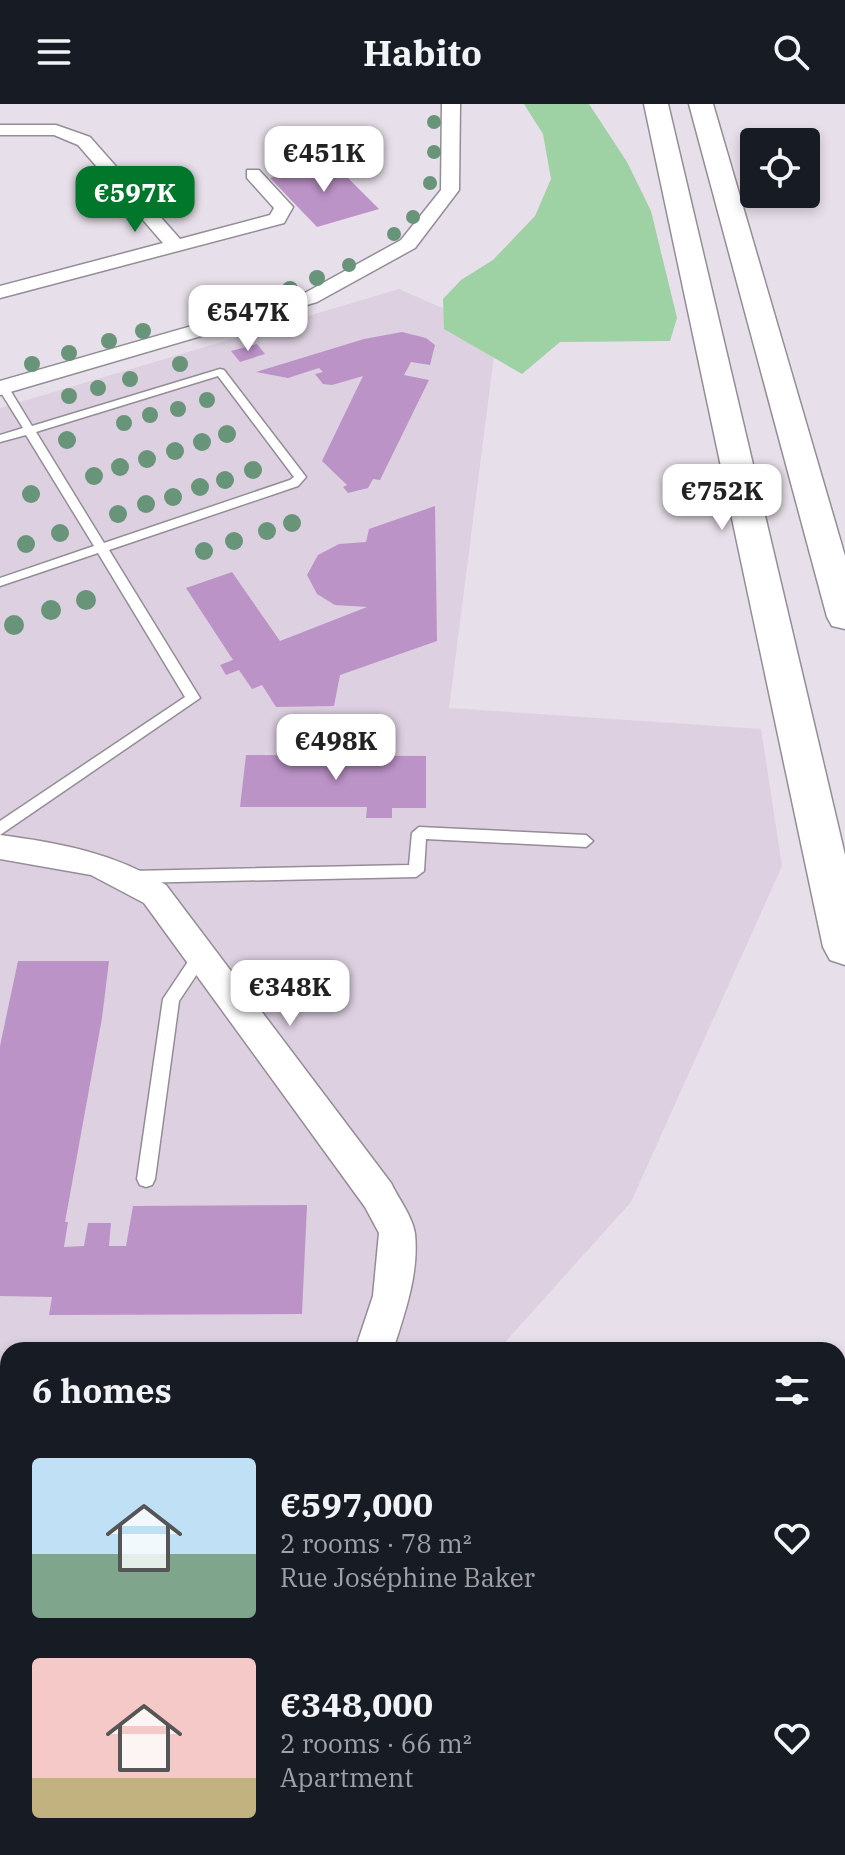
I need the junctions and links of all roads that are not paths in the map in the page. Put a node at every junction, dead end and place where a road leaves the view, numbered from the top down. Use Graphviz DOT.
graph roads {
  1 [pos="451,104"];
  2 [pos="656,104"];
  3 [pos="701,104"];
  4 [pos="0,130"];
  5 [pos="253,174"];
  6 [pos="176,246"];
  7 [pos="0,292"];
  8 [pos="2,388"];
  9 [pos="29,431"];
  10 [pos="0,439"];
  11 [pos="103,550"];
  12 [pos="835,554"];
  13 [pos="0,582"];
  14 [pos="845,617"];
  15 [pos="0,829"];
  16 [pos="586,841"];
  17 [pos="0,847"];
  18 [pos="129,877"];
  19 [pos="845,947"];
  20 [pos="201,956"];
  21 [pos="146,1179"];
  22 [pos="377,1342"];
  1 -- 8 [label="street"];
  2 -- 19 [label="main road"];
  3 -- 12 [label="main road"];
  4 -- 6 [label="street"];
  5 -- 6 [label="street"];
  6 -- 7 [label="street"];
  8 -- 9 [label="lane"];
  9 -- 10 [label="lane"];
  9 -- 11 [label="lane"];
  9 -- 11 [label="lane"];
  11 -- 13 [label="lane"];
  11 -- 15 [label="lane"];
  12 -- 14 [label="main road"];
  16 -- 18 [label="lane"];
  17 -- 18 [label="street"];
  18 -- 20 [label="street"];
  20 -- 21 [label="lane"];
  20 -- 22 [label="street"];
}
